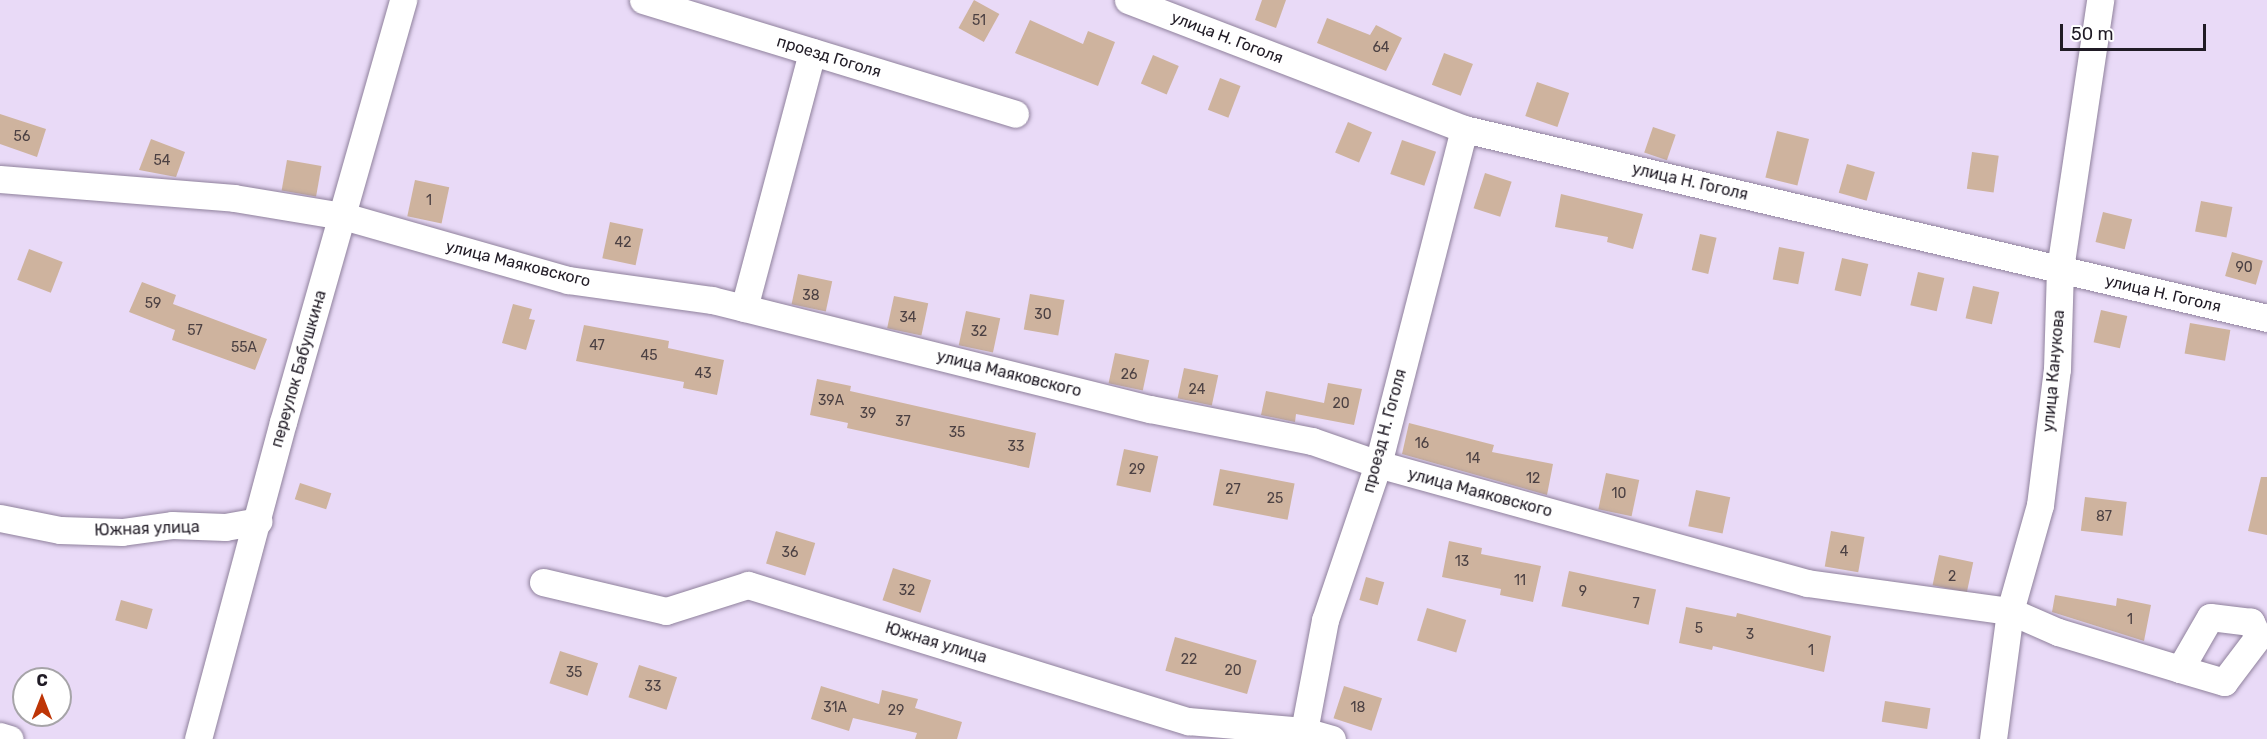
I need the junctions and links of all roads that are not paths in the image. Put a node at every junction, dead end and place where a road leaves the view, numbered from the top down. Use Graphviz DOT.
graph roads {
  1 [pos="403,0"];
  2 [pos="643,0"];
  3 [pos="1128,0"];
  4 [pos="2100,0"];
  5 [pos="812,52"];
  6 [pos="1015,114"];
  7 [pos="1464,129"];
  8 [pos="0,179"];
  9 [pos="343,216"];
  10 [pos="2060,269"];
  11 [pos="744,308"];
  12 [pos="2267,318"];
  13 [pos="1378,464"];
  14 [pos="0,518"];
  15 [pos="258,521"];
  16 [pos="543,582"];
  17 [pos="2010,611"];
  18 [pos="2180,669"];
  19 [pos="1304,731"];
  20 [pos="0,736"];
  21 [pos="10,739"];
  22 [pos="198,739"];
  23 [pos="1332,739"];
  24 [pos="1993,739"];
  1 -- 9 [label="street, переулок Бабушкина"];
  2 -- 5 [label="street, проезд Гоголя"];
  3 -- 7 [label="street, улица Н. Гоголя"];
  4 -- 10 [label="street, улица Канукова"];
  5 -- 6 [label="street, проезд Гоголя"];
  5 -- 11 [label="street"];
  7 -- 10 [label="street, улица Н. Гоголя"];
  7 -- 13 [label="street, проезд Н. Гоголя"];
  8 -- 9 [label="street, улица Маяковского"];
  9 -- 11 [label="street, улица Маяковского"];
  9 -- 15 [label="street, переулок Бабушкина"];
  10 -- 12 [label="street, улица Н. Гоголя"];
  10 -- 17 [label="street, улица Канукова"];
  11 -- 13 [label="street, улица Маяковского"];
  13 -- 17 [label="street, улица Маяковского"];
  13 -- 19 [label="street, проезд Н. Гоголя"];
  14 -- 15 [label="street, Южная улица"];
  15 -- 22 [label="street, переулок Бабушкина"];
  16 -- 19 [label="street, Южная улица"];
  17 -- 18 [label="street, улица Маяковского"];
  17 -- 24 [label="street, улица Канукова"];
  19 -- 23 [label="street, Южная улица"];
  20 -- 21 [label="street"];
}
